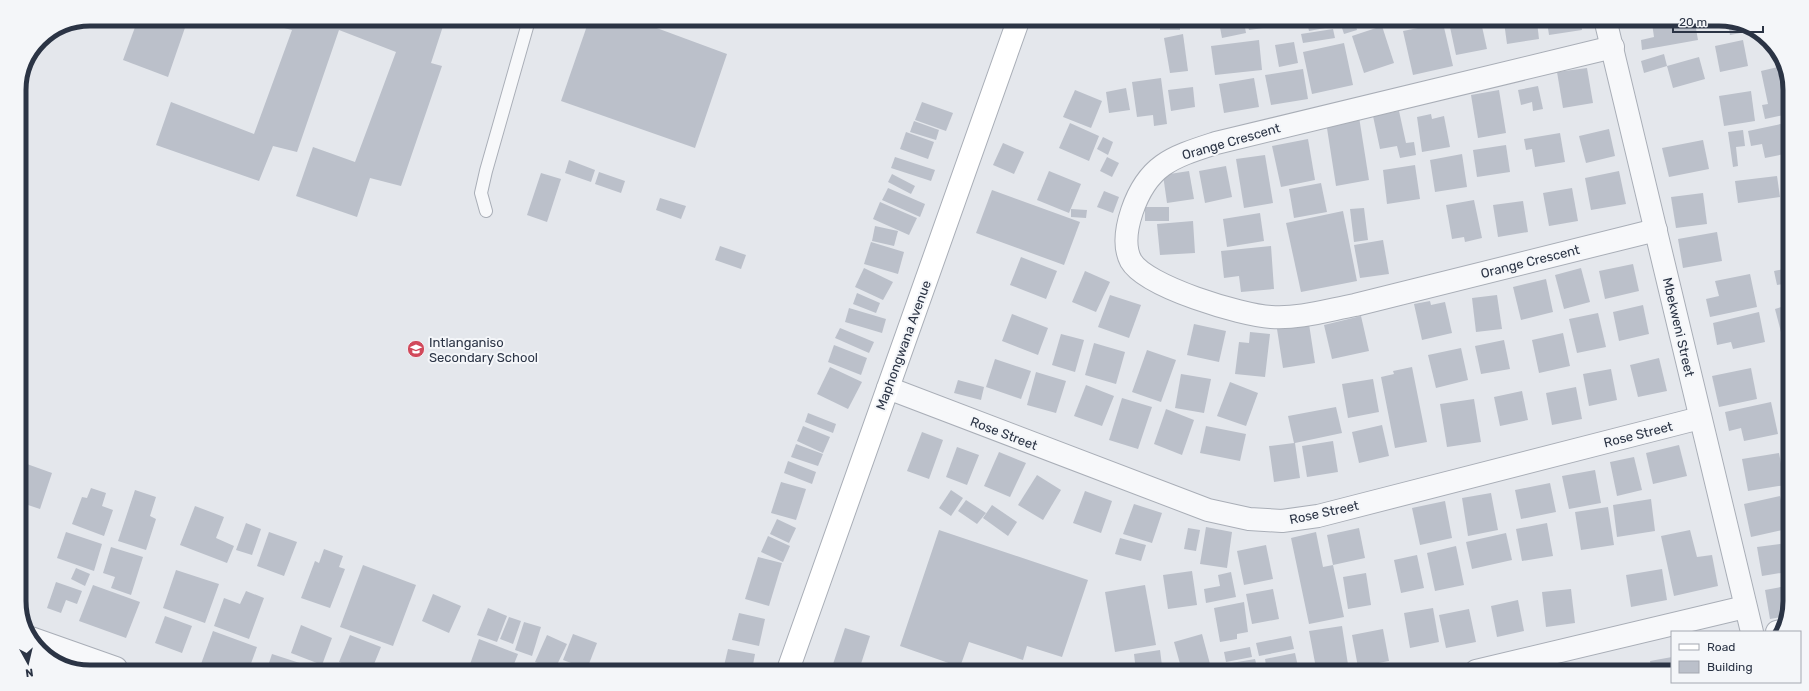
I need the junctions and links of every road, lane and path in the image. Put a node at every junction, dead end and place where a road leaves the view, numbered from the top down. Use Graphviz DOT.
graph roads {
  1 [pos="527,26"];
  2 [pos="1012,26"];
  3 [pos="1607,26"];
  4 [pos="1613,47"];
  5 [pos="486,211"];
  6 [pos="1656,230"];
  7 [pos="888,388"];
  8 [pos="1700,418"];
  9 [pos="1745,607"];
  10 [pos="1752,631"];
  11 [pos="40,641"];
  12 [pos="108,665"];
  13 [pos="790,665"];
  14 [pos="1501,665"];
  1 -- 5 [label="lane"];
  2 -- 7 [label="street, Maphongwana Avenue"];
  3 -- 4 [label="street, Mbekweni Street"];
  4 -- 6 [label="street, Mbekweni Street"];
  4 -- 6 [label="street, Orange Crescent"];
  6 -- 8 [label="street, Mbekweni Street"];
  7 -- 8 [label="street, Rose Street"];
  7 -- 13 [label="street, Maphongwana Avenue"];
  8 -- 9 [label="street, Mbekweni Street"];
  9 -- 10 [label="street, Mbekweni Street"];
  9 -- 14 [label="street"];
  11 -- 12 [label="street"];
}
